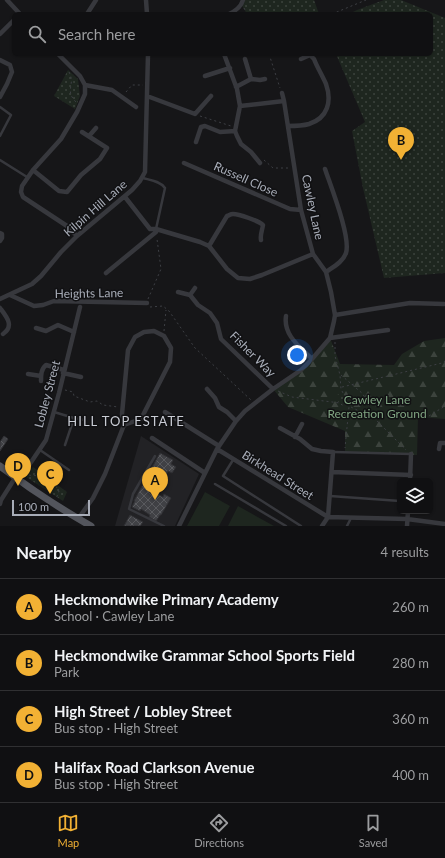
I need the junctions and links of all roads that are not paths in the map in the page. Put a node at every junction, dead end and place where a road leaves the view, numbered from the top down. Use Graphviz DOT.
graph roads {
  1 [pos="8,0"];
  2 [pos="96,0"];
  3 [pos="146,0"];
  4 [pos="243,0"];
  5 [pos="18,12"];
  6 [pos="88,12"];
  7 [pos="147,12"];
  8 [pos="232,12"];
  9 [pos="12,22"];
  10 [pos="0,34"];
  11 [pos="60,56"];
  12 [pos="148,56"];
  13 [pos="225,56"];
  14 [pos="308,56"];
  15 [pos="312,56"];
  16 [pos="301,59"];
  17 [pos="0,60"];
  18 [pos="245,60"];
  19 [pos="230,68"];
  20 [pos="205,76"];
  21 [pos="251,79"];
  22 [pos="265,79"];
  23 [pos="85,85"];
  24 [pos="236,87"];
  25 [pos="282,93"];
  26 [pos="147,96"];
  27 [pos="211,96"];
  28 [pos="0,97"];
  29 [pos="284,101"];
  30 [pos="240,106"];
  31 [pos="0,107"];
  32 [pos="136,107"];
  33 [pos="288,126"];
  34 [pos="96,128"];
  35 [pos="236,130"];
  36 [pos="82,132"];
  37 [pos="0,136"];
  38 [pos="89,136"];
  39 [pos="196,142"];
  40 [pos="0,160"];
  41 [pos="262,161"];
  42 [pos="184,163"];
  43 [pos="325,169"];
  44 [pos="33,170"];
  45 [pos="28,178"];
  46 [pos="142,178"];
  47 [pos="125,197"];
  48 [pos="301,210"];
  49 [pos="156,230"];
  50 [pos="0,233"];
  51 [pos="77,236"];
  52 [pos="261,240"];
  53 [pos="0,241"];
  54 [pos="209,246"];
  55 [pos="313,254"];
  56 [pos="326,272"];
  57 [pos="106,273"];
  58 [pos="195,288"];
  59 [pos="178,292"];
  60 [pos="10,295"];
  61 [pos="190,295"];
  62 [pos="0,299"];
  63 [pos="147,303"];
  64 [pos="444,304"];
  65 [pos="80,307"];
  66 [pos="0,308"];
  67 [pos="334,315"];
  68 [pos="286,316"];
  69 [pos="36,328"];
  70 [pos="388,330"];
  71 [pos="74,332"];
  72 [pos="3,334"];
  73 [pos="330,338"];
  74 [pos="312,359"];
  75 [pos="64,372"];
  76 [pos="28,374"];
  77 [pos="81,377"];
  78 [pos="207,389"];
  79 [pos="273,389"];
  80 [pos="54,412"];
  81 [pos="165,412"];
  82 [pos="74,418"];
  83 [pos="84,420"];
  84 [pos="236,421"];
  85 [pos="302,424"];
  86 [pos="124,425"];
  87 [pos="280,428"];
  88 [pos="295,437"];
  89 [pos="152,438"];
  90 [pos="445,443"];
  91 [pos="66,445"];
  92 [pos="218,447"];
  93 [pos="439,449"];
  94 [pos="40,450"];
  95 [pos="333,452"];
  96 [pos="411,454"];
  97 [pos="155,456"];
  98 [pos="234,459"];
  99 [pos="0,466"];
  100 [pos="70,470"];
  101 [pos="332,472"];
  102 [pos="205,474"];
  103 [pos="411,475"];
  104 [pos="410,478"];
  105 [pos="17,479"];
  106 [pos="215,484"];
  107 [pos="330,496"];
  108 [pos="0,501"];
  109 [pos="397,501"];
  110 [pos="408,514"];
  111 [pos="328,517"];
  112 [pos="351,518"];
  113 [pos="78,519"];
  114 [pos="407,520"];
  115 [pos="445,524"];
  116 [pos="91,526"];
  117 [pos="164,526"];
  118 [pos="179,526"];
  119 [pos="286,526"];
  120 [pos="301,526"];
  121 [pos="322,526"];
  122 [pos="347,526"];
  123 [pos="407,526"];
  1 -- 5 [label="street"];
  2 -- 6 [label="street"];
  3 -- 7 [label="street"];
  4 -- 8 [label="street"];
  9 -- 10 [label="street"];
  11 -- 23 [label="street"];
  12 -- 26 [label="street, Kilpin Hill Lane"];
  13 -- 19 [label="street"];
  14 -- 16 [label="street"];
  15 -- 33 [label="street"];
  17 -- 28 [label="street"];
  18 -- 21 [label="street"];
  19 -- 20 [label="street"];
  19 -- 24 [label="street"];
  21 -- 22 [label="street"];
  21 -- 24 [label="street"];
  23 -- 32 [label="street"];
  23 -- 44 [label="street"];
  24 -- 30 [label="street"];
  25 -- 29 [label="street, Cawley Lane"];
  26 -- 27 [label="street"];
  26 -- 46 [label="street, Kilpin Hill Lane"];
  29 -- 30 [label="street"];
  29 -- 33 [label="street, Cawley Lane"];
  30 -- 35 [label="street"];
  31 -- 37 [label="lane"];
  33 -- 48 [label="street, Cawley Lane"];
  34 -- 38 [label="street"];
  35 -- 39 [label="street"];
  35 -- 41 [label="street"];
  36 -- 38 [label="street"];
  38 -- 44 [label="street"];
  40 -- 45 [label="lane"];
  42 -- 48 [label="street, Russell Close"];
  43 -- 56 [label="street"];
  44 -- 45 [label="street"];
  45 -- 51 [label="street"];
  46 -- 47 [label="street, Kilpin Hill Lane"];
  46 -- 49 [label="lane"];
  47 -- 49 [label="street"];
  47 -- 51 [label="street, Kilpin Hill Lane"];
  48 -- 55 [label="street, Cawley Lane"];
  49 -- 54 [label="street"];
  49 -- 57 [label="street"];
  50 -- 53 [label="street"];
  51 -- 60 [label="street, Kilpin Hill Lane"];
  52 -- 54 [label="street"];
  54 -- 55 [label="street"];
  55 -- 56 [label="street, Cawley Lane"];
  56 -- 67 [label="street, Cawley Lane"];
  58 -- 61 [label="street"];
  59 -- 61 [label="street"];
  60 -- 62 [label="street, Kilpin Hill Lane"];
  60 -- 63 [label="street, Heights Lane"];
  61 -- 79 [label="street, Fisher Way"];
  64 -- 67 [label="street"];
  65 -- 71 [label="street, Lobley Street"];
  66 -- 72 [label="street"];
  67 -- 73 [label="street, Cawley Lane"];
  68 -- 74 [label="street"];
  69 -- 71 [label="street"];
  70 -- 73 [label="street"];
  71 -- 75 [label="street, Lobley Street"];
  73 -- 74 [label="street, Cawley Lane"];
  74 -- 79 [label="street, Cawley Lane"];
  75 -- 76 [label="street"];
  75 -- 77 [label="street"];
  75 -- 80 [label="street, Lobley Street"];
  78 -- 84 [label="street"];
  79 -- 84 [label="street, Cawley Lane"];
  80 -- 82 [label="lane"];
  80 -- 94 [label="street, Lobley Street"];
  81 -- 92 [label="street, Birkhead Street"];
  82 -- 83 [label="lane"];
  82 -- 91 [label="lane"];
  84 -- 92 [label="street, Cawley Lane"];
  85 -- 88 [label="street"];
  86 -- 86 [label="street"];
  86 -- 113 [label="street"];
  87 -- 88 [label="street"];
  88 -- 95 [label="street"];
  89 -- 102 [label="street"];
  90 -- 93 [label="street"];
  92 -- 98 [label="street, Birkhead Street"];
  92 -- 102 [label="street, Cawley Lane"];
  94 -- 100 [label="lane"];
  94 -- 105 [label="street, Lobley Street"];
  95 -- 96 [label="lane"];
  95 -- 101 [label="street"];
  96 -- 103 [label="street"];
  97 -- 117 [label="lane"];
  98 -- 111 [label="street, Birkhead Street"];
  98 -- 120 [label="lane"];
  99 -- 105 [label="main road"];
  101 -- 103 [label="street"];
  101 -- 107 [label="street"];
  102 -- 118 [label="street, Cawley Lane"];
  103 -- 104 [label="street"];
  105 -- 108 [label="street, Lobley Street"];
  105 -- 113 [label="main road"];
  106 -- 119 [label="lane"];
  107 -- 109 [label="lane"];
  107 -- 111 [label="street"];
  110 -- 114 [label="street"];
  111 -- 112 [label="street"];
  111 -- 121 [label="street"];
  112 -- 114 [label="street"];
  112 -- 122 [label="lane"];
  113 -- 116 [label="main road"];
  114 -- 115 [label="street"];
  114 -- 123 [label="street"];
}
